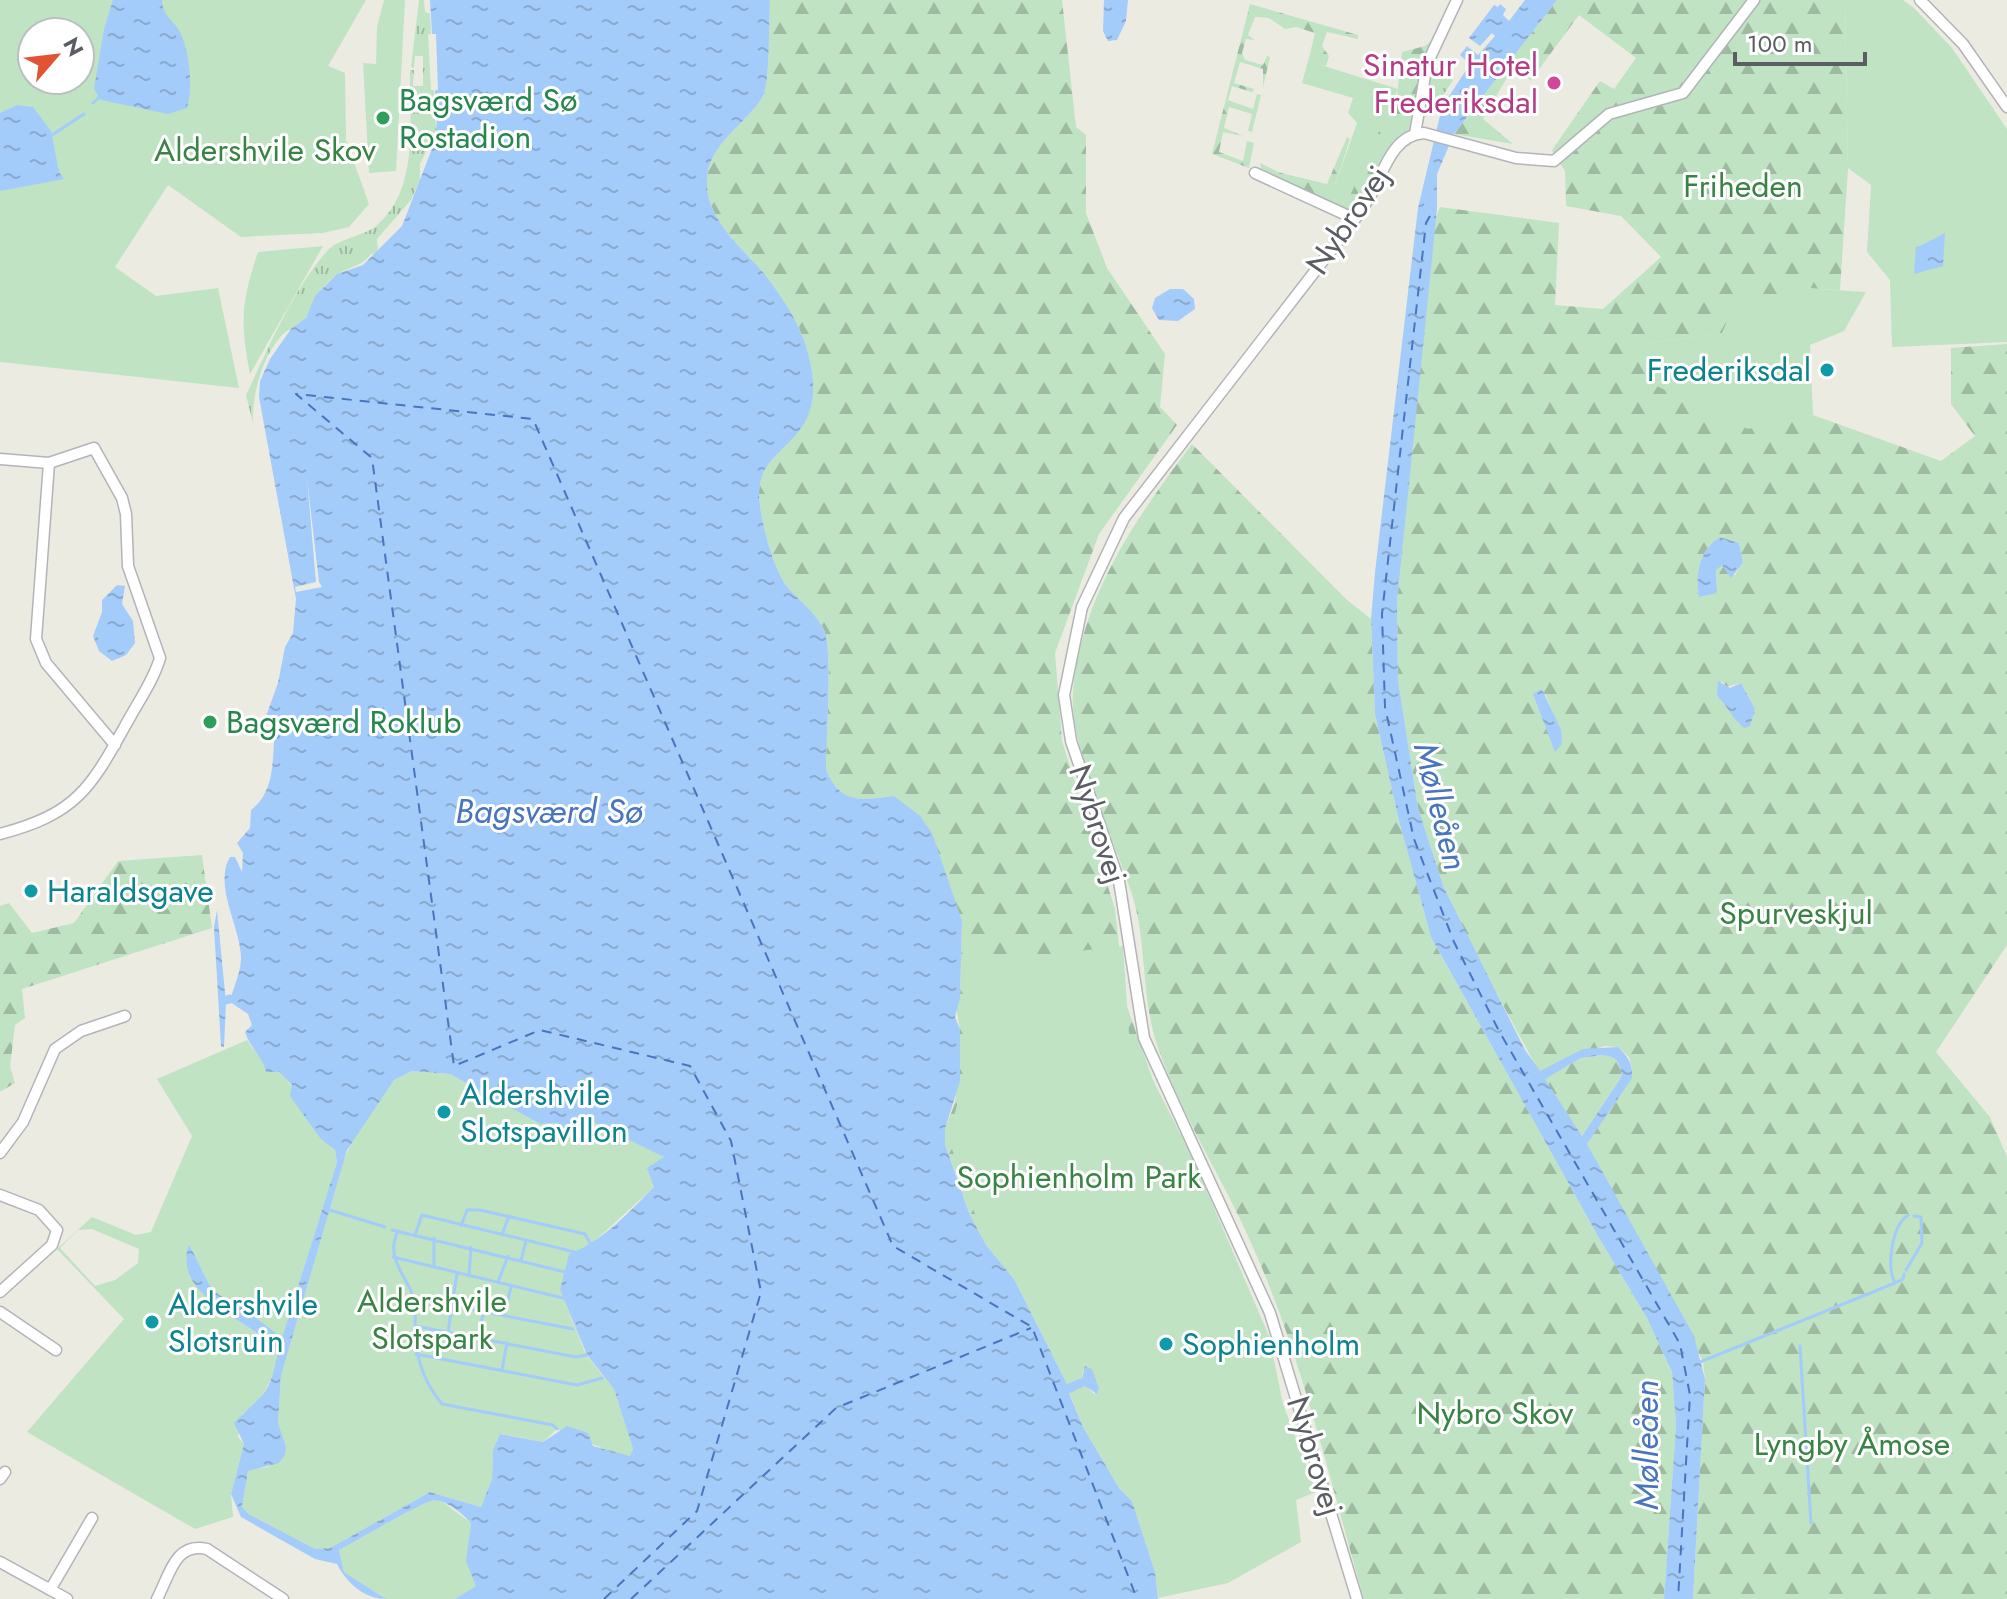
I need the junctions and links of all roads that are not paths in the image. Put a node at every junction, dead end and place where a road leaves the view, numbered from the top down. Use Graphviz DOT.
graph roads {
  1 [pos="1457,0"];
  2 [pos="1754,0"];
  3 [pos="1920,0"];
  4 [pos="2007,107"];
  5 [pos="1415,134"];
  6 [pos="1255,173"];
  7 [pos="1355,219"];
  8 [pos="0,459"];
  9 [pos="49,463"];
  10 [pos="115,745"];
  11 [pos="0,834"];
  12 [pos="125,1016"];
  13 [pos="0,1153"];
  14 [pos="0,1195"];
  15 [pos="0,1292"];
  16 [pos="0,1312"];
  17 [pos="56,1350"];
  18 [pos="92,1518"];
  19 [pos="0,1562"];
  20 [pos="50,1590"];
  21 [pos="67,1599"];
  22 [pos="157,1599"];
  23 [pos="283,1599"];
  24 [pos="1357,1599"];
  1 -- 5 [label="street"];
  2 -- 5 [label="street, Nybrovej"];
  3 -- 4 [label="street"];
  5 -- 7 [label="street, Nybrovej"];
  6 -- 7 [label="street"];
  7 -- 24 [label="street, Nybrovej"];
  8 -- 9 [label="street"];
  9 -- 10 [label="street"];
  9 -- 10 [label="street"];
  10 -- 11 [label="street"];
  12 -- 13 [label="street"];
  14 -- 15 [label="street"];
  16 -- 17 [label="street"];
  18 -- 20 [label="street"];
  19 -- 20 [label="street"];
  20 -- 21 [label="street"];
  22 -- 23 [label="street"];
}
